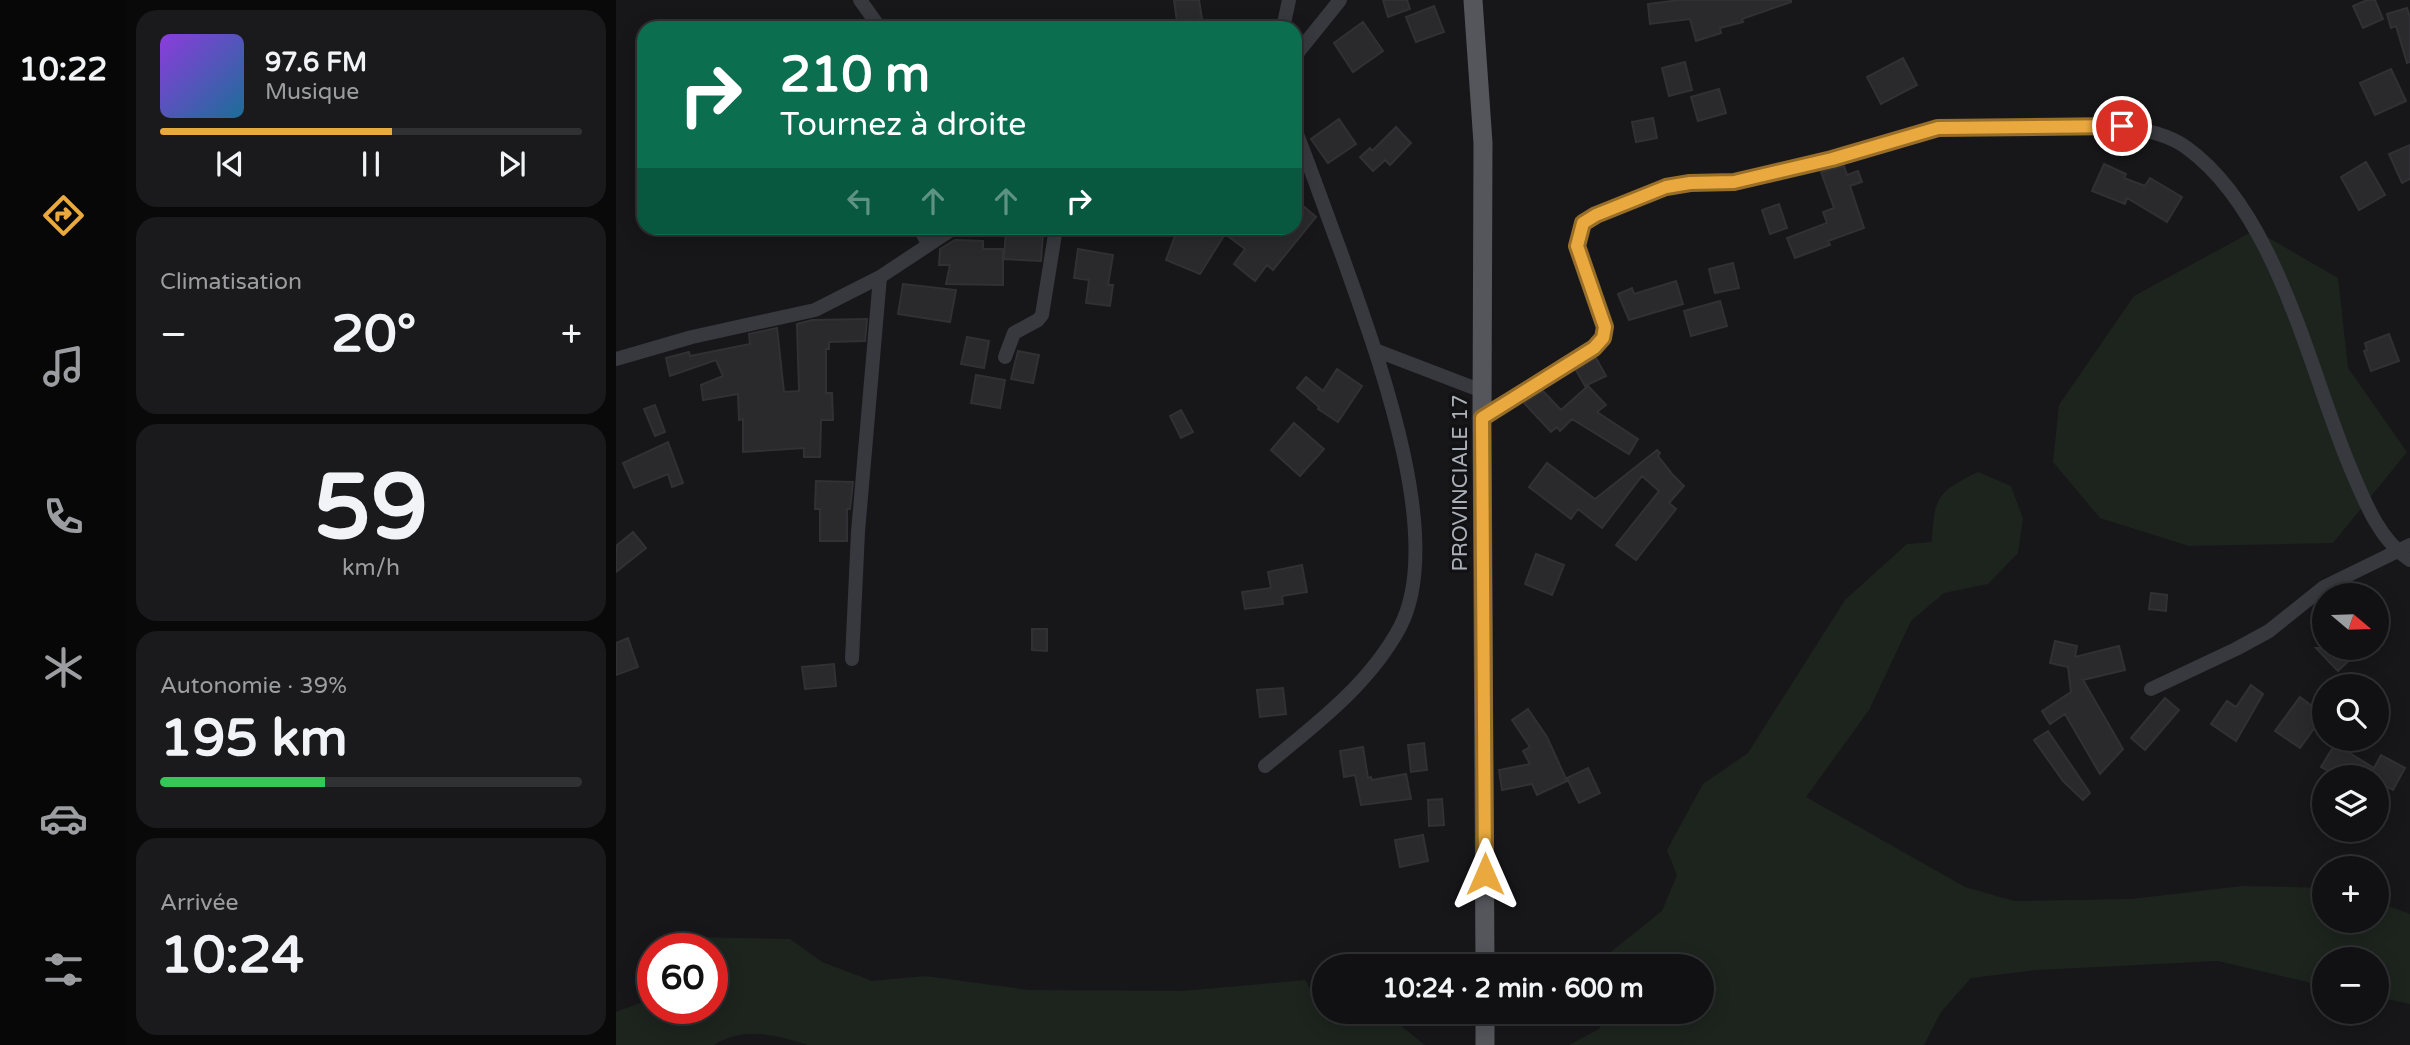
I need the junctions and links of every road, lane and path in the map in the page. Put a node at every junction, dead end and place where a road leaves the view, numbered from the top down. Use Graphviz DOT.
graph roads {
  1 [pos="860,0"];
  2 [pos="1289,0"];
  3 [pos="1339,0"];
  4 [pos="1473,0"];
  5 [pos="875,21"];
  6 [pos="1284,21"];
  7 [pos="1302,47"];
  8 [pos="1302,148"];
  9 [pos="924,235"];
  10 [pos="943,235"];
  11 [pos="1055,235"];
  12 [pos="928,244"];
  13 [pos="880,277"];
  14 [pos="1375,350"];
  15 [pos="1005,357"];
  16 [pos="616,359"];
  17 [pos="1482,391"];
  18 [pos="1482,418"];
  19 [pos="2403,548"];
  20 [pos="2410,560"];
  21 [pos="852,659"];
  22 [pos="2151,689"];
  23 [pos="1265,766"];
  24 [pos="1485,954"];
  25 [pos="1485,1024"];
  26 [pos="1485,1045"];
  1 -- 5 [label="street"];
  2 -- 6 [label="street"];
  3 -- 7 [label="street"];
  4 -- 17 [label="main road, PROVINCIALE 17"];
  8 -- 14 [label="street"];
  9 -- 12 [label="street"];
  10 -- 12 [label="street"];
  11 -- 15 [label="street"];
  12 -- 13 [label="street"];
  13 -- 16 [label="street"];
  13 -- 21 [label="street"];
  14 -- 17 [label="street"];
  14 -- 23 [label="street"];
  17 -- 18 [label="main road, PROVINCIALE 17"];
  18 -- 19 [label="street"];
  18 -- 24 [label="main road, PROVINCIALE 17"];
  19 -- 20 [label="street"];
  19 -- 22 [label="street"];
  25 -- 26 [label="main road"];
}
